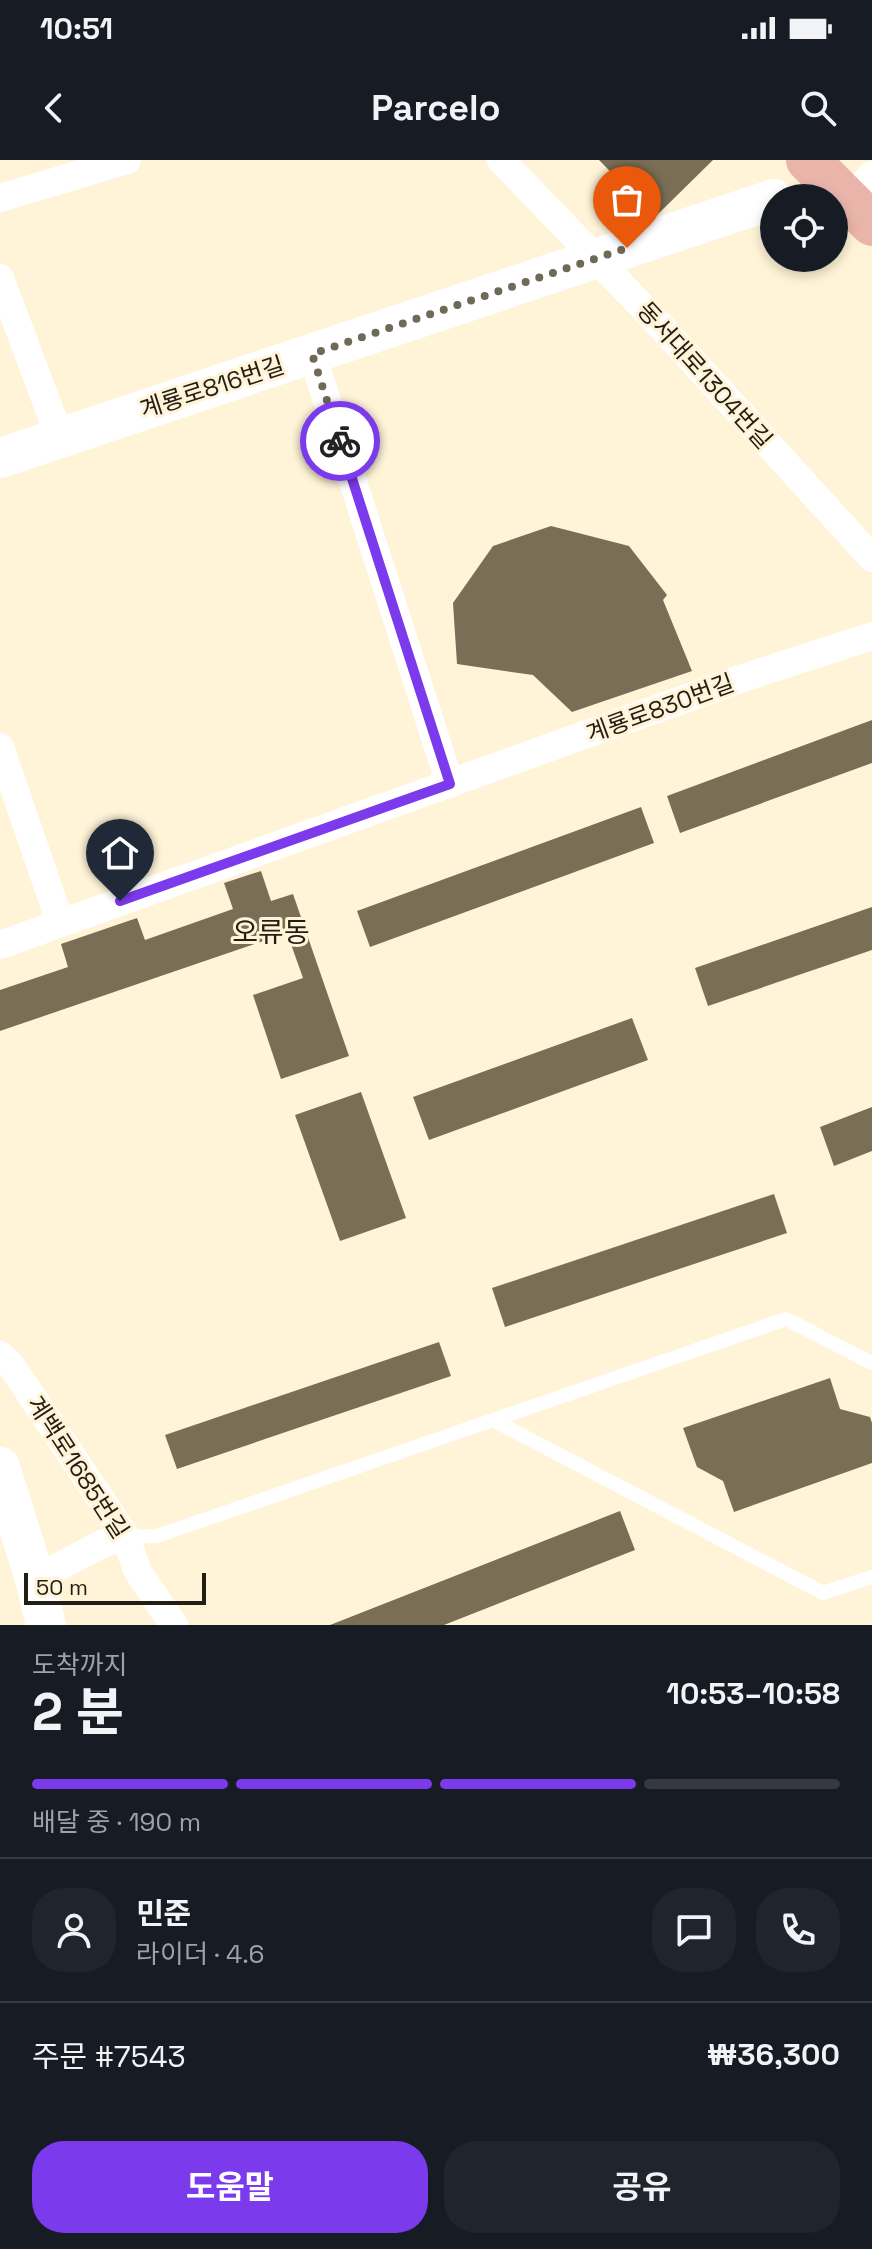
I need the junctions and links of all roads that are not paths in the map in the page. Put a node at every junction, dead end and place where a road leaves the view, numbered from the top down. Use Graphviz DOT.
graph roads {
  1 [pos="127,160"];
  2 [pos="501,160"];
  3 [pos="0,198"];
  4 [pos="760,204"];
  5 [pos="598,258"];
  6 [pos="0,278"];
  7 [pos="312,354"];
  8 [pos="60,438"];
  9 [pos="0,458"];
  10 [pos="872,558"];
  11 [pos="872,636"];
  12 [pos="0,747"];
  13 [pos="450,784"];
  14 [pos="60,922"];
  15 [pos="0,945"];
  16 [pos="0,1355"];
  17 [pos="872,1363"];
  18 [pos="495,1421"];
  19 [pos="0,1467"];
  20 [pos="126,1537"];
  21 [pos="872,1577"];
  22 [pos="35,1579"];
  23 [pos="46,1625"];
  24 [pos="174,1625"];
  1 -- 3 [label="street"];
  2 -- 5 [label="street, 동서대로1304번길"];
  4 -- 5 [label="street, 계룡로816번길"];
  5 -- 7 [label="street, 계룡로816번길"];
  5 -- 10 [label="street, 동서대로1304번길"];
  6 -- 8 [label="street"];
  7 -- 8 [label="street, 계룡로816번길"];
  7 -- 13 [label="street"];
  8 -- 9 [label="street, 계룡로816번길"];
  11 -- 13 [label="street, 계룡로830번길"];
  12 -- 14 [label="street"];
  13 -- 14 [label="street, 계룡로830번길"];
  14 -- 15 [label="street, 계룡로830번길"];
  16 -- 20 [label="street, 계백로1685번길"];
  17 -- 18 [label="lane"];
  18 -- 20 [label="lane"];
  18 -- 21 [label="lane"];
  19 -- 22 [label="street"];
  20 -- 22 [label="street"];
  20 -- 24 [label="street, 계백로1685번길"];
  22 -- 23 [label="street"];
}
